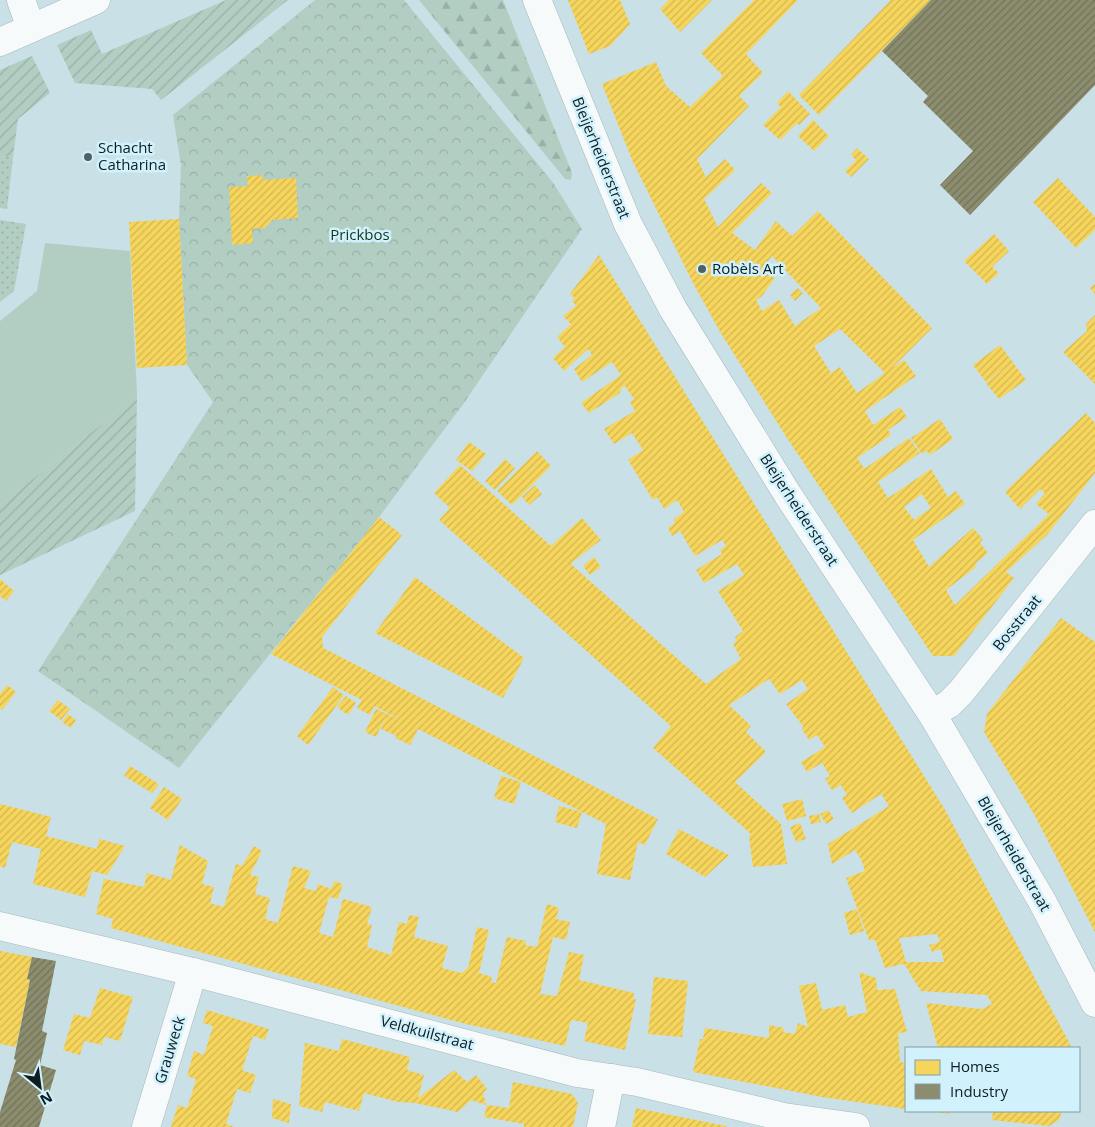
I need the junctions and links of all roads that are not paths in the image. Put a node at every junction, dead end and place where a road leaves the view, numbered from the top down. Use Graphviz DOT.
graph roads {
  1 [pos="21,0"];
  2 [pos="96,0"];
  3 [pos="538,0"];
  4 [pos="31,28"];
  5 [pos="0,42"];
  6 [pos="1095,524"];
  7 [pos="932,714"];
  8 [pos="0,926"];
  9 [pos="193,972"];
  10 [pos="1095,1003"];
  11 [pos="611,1078"];
  12 [pos="146,1127"];
  13 [pos="601,1127"];
  14 [pos="856,1127"];
  1 -- 4 [label="street"];
  2 -- 4 [label="street"];
  3 -- 7 [label="street, Bleijerheiderstraat"];
  4 -- 5 [label="street"];
  6 -- 7 [label="street, Bosstraat"];
  7 -- 10 [label="street, Bleijerheiderstraat"];
  8 -- 9 [label="street, Veldkuilstraat"];
  9 -- 11 [label="street, Veldkuilstraat"];
  9 -- 12 [label="street, Grauweck"];
  11 -- 13 [label="street"];
  11 -- 14 [label="street, Veldkuilstraat"];
}
